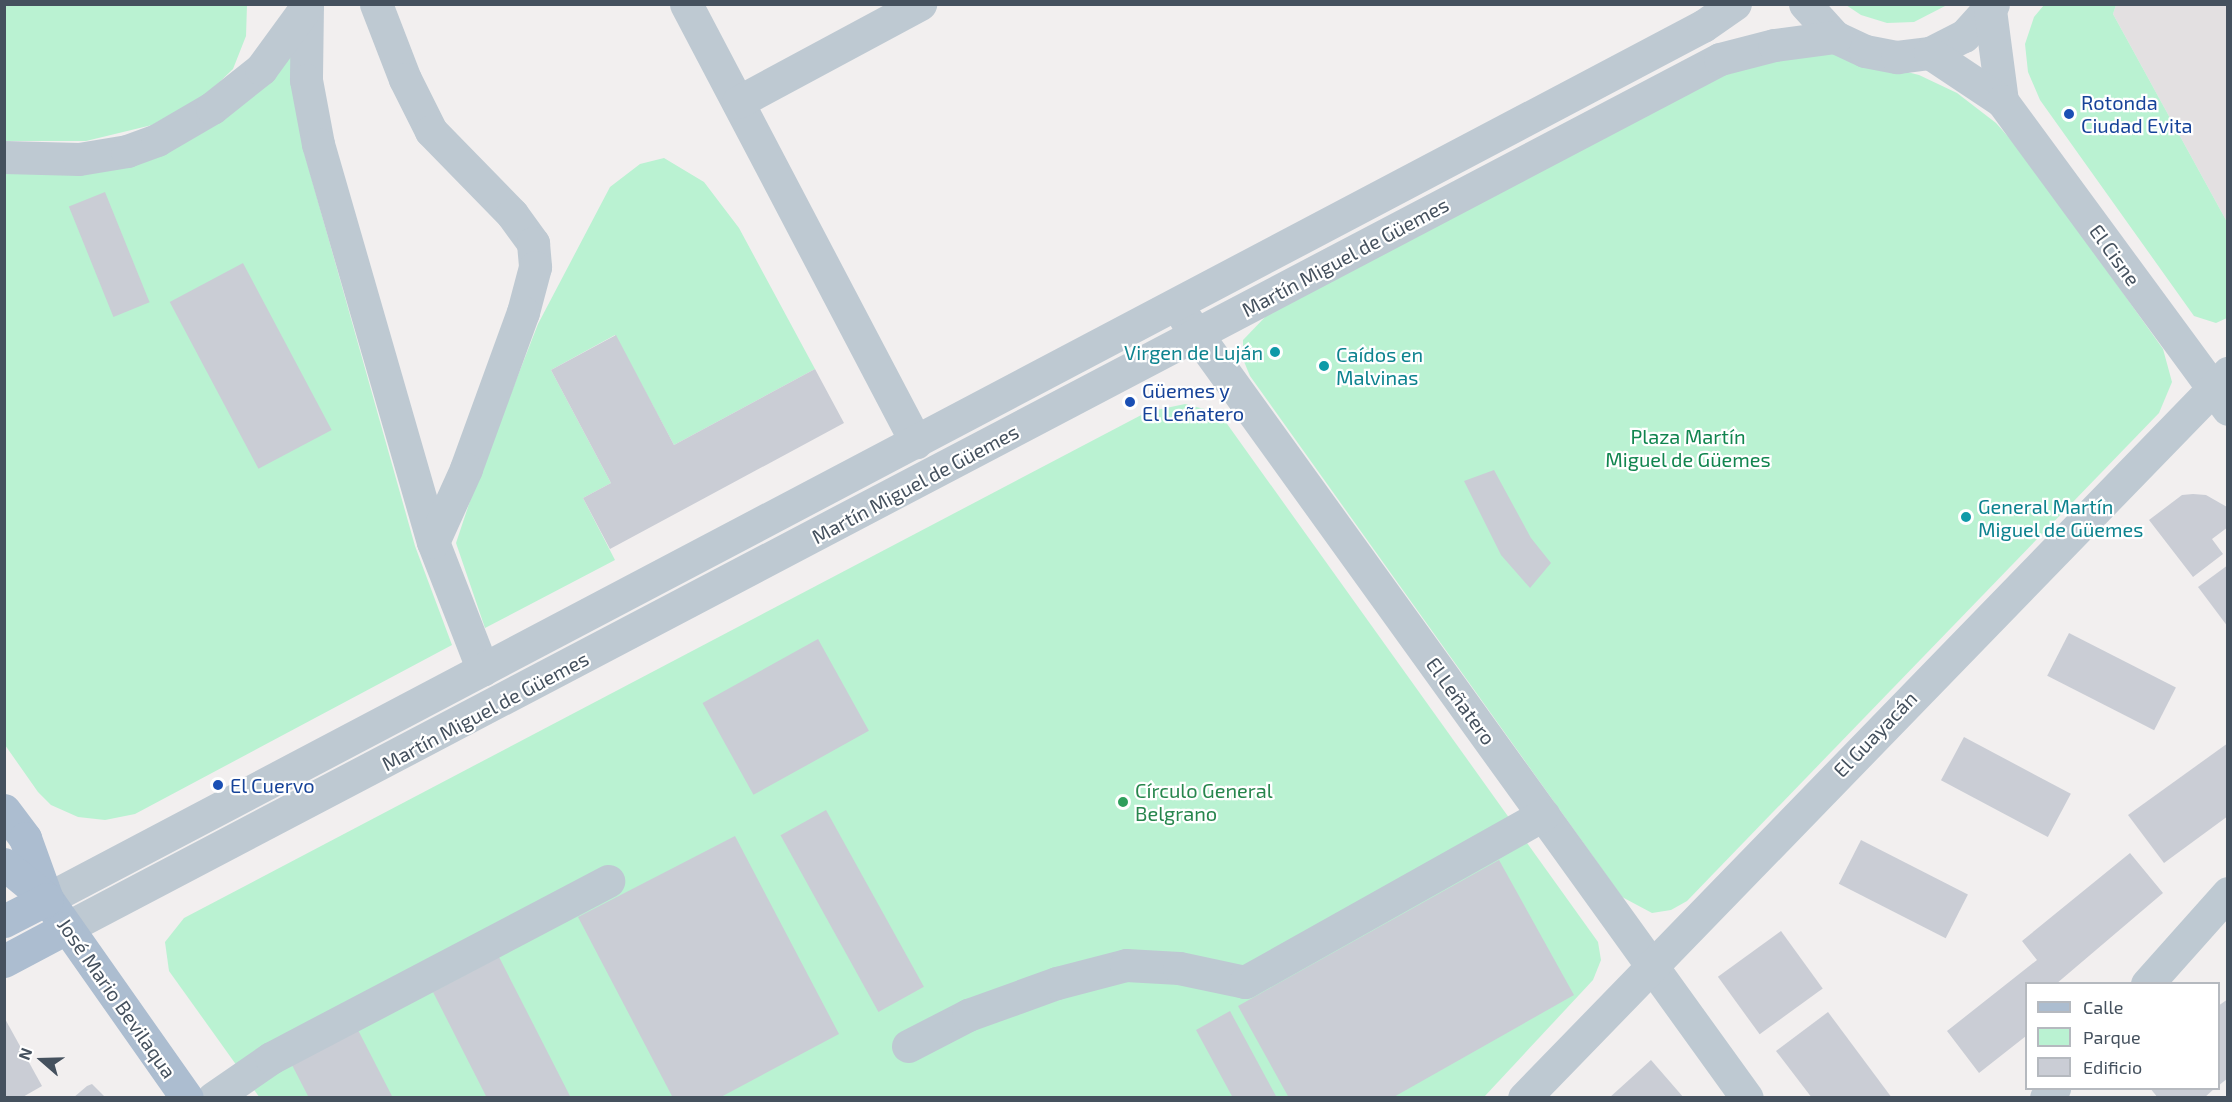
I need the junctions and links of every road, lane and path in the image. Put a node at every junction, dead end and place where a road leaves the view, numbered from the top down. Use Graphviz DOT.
graph roads {
  1 [pos="376,4"];
  2 [pos="686,4"];
  3 [pos="920,4"];
  4 [pos="1735,4"];
  5 [pos="1805,4"];
  6 [pos="307,5"];
  7 [pos="1991,7"];
  8 [pos="1835,37"];
  9 [pos="1930,52"];
  10 [pos="2002,101"];
  11 [pos="738,102"];
  12 [pos="4,157"];
  13 [pos="1175,304"];
  14 [pos="1198,334"];
  15 [pos="2222,390"];
  16 [pos="916,442"];
  17 [pos="433,542"];
  18 [pos="483,670"];
  19 [pos="4,810"];
  20 [pos="1543,815"];
  21 [pos="4,864"];
  22 [pos="608,881"];
  23 [pos="2228,893"];
  24 [pos="47,899"];
  25 [pos="4,921"];
  26 [pos="66,928"];
  27 [pos="4,961"];
  28 [pos="1651,964"];
  29 [pos="2149,982"];
  30 [pos="908,1046"];
  31 [pos="187,1098"];
  32 [pos="213,1098"];
  33 [pos="1524,1098"];
  34 [pos="1748,1098"];
  1 -- 17 [label="street"];
  2 -- 11 [label="street"];
  3 -- 11 [label="street"];
  4 -- 13 [label="street, Martín Miguel de Güemes"];
  5 -- 8 [label="street"];
  6 -- 12 [label="street"];
  6 -- 17 [label="street"];
  7 -- 9 [label="street"];
  7 -- 10 [label="street, El Cisne"];
  8 -- 9 [label="street"];
  8 -- 14 [label="street, Martín Miguel de Güemes"];
  9 -- 10 [label="street, El Cisne"];
  10 -- 15 [label="street, El Cisne"];
  11 -- 16 [label="street"];
  13 -- 14 [label="street, El Leñatero"];
  13 -- 16 [label="street, Martín Miguel de Güemes"];
  14 -- 20 [label="street, El Leñatero"];
  14 -- 26 [label="street, Martín Miguel de Güemes"];
  15 -- 28 [label="street, El Guayacán"];
  16 -- 18 [label="street, Martín Miguel de Güemes"];
  17 -- 18 [label="street"];
  18 -- 24 [label="street, Martín Miguel de Güemes"];
  19 -- 24 [label="main road, José Mario Bevilaqua"];
  20 -- 28 [label="street, El Leñatero"];
  20 -- 30 [label="street"];
  21 -- 24 [label="main road, José Mario Bevilaqua"];
  22 -- 32 [label="street"];
  23 -- 29 [label="street"];
  24 -- 25 [label="main road, Martín Miguel de Güemes"];
  24 -- 26 [label="main road, José Mario Bevilaqua"];
  26 -- 27 [label="main road, Martín Miguel de Güemes"];
  26 -- 31 [label="main road, José Mario Bevilaqua"];
  28 -- 33 [label="street, El Guayacán"];
  28 -- 34 [label="street, El Leñatero"];
}
